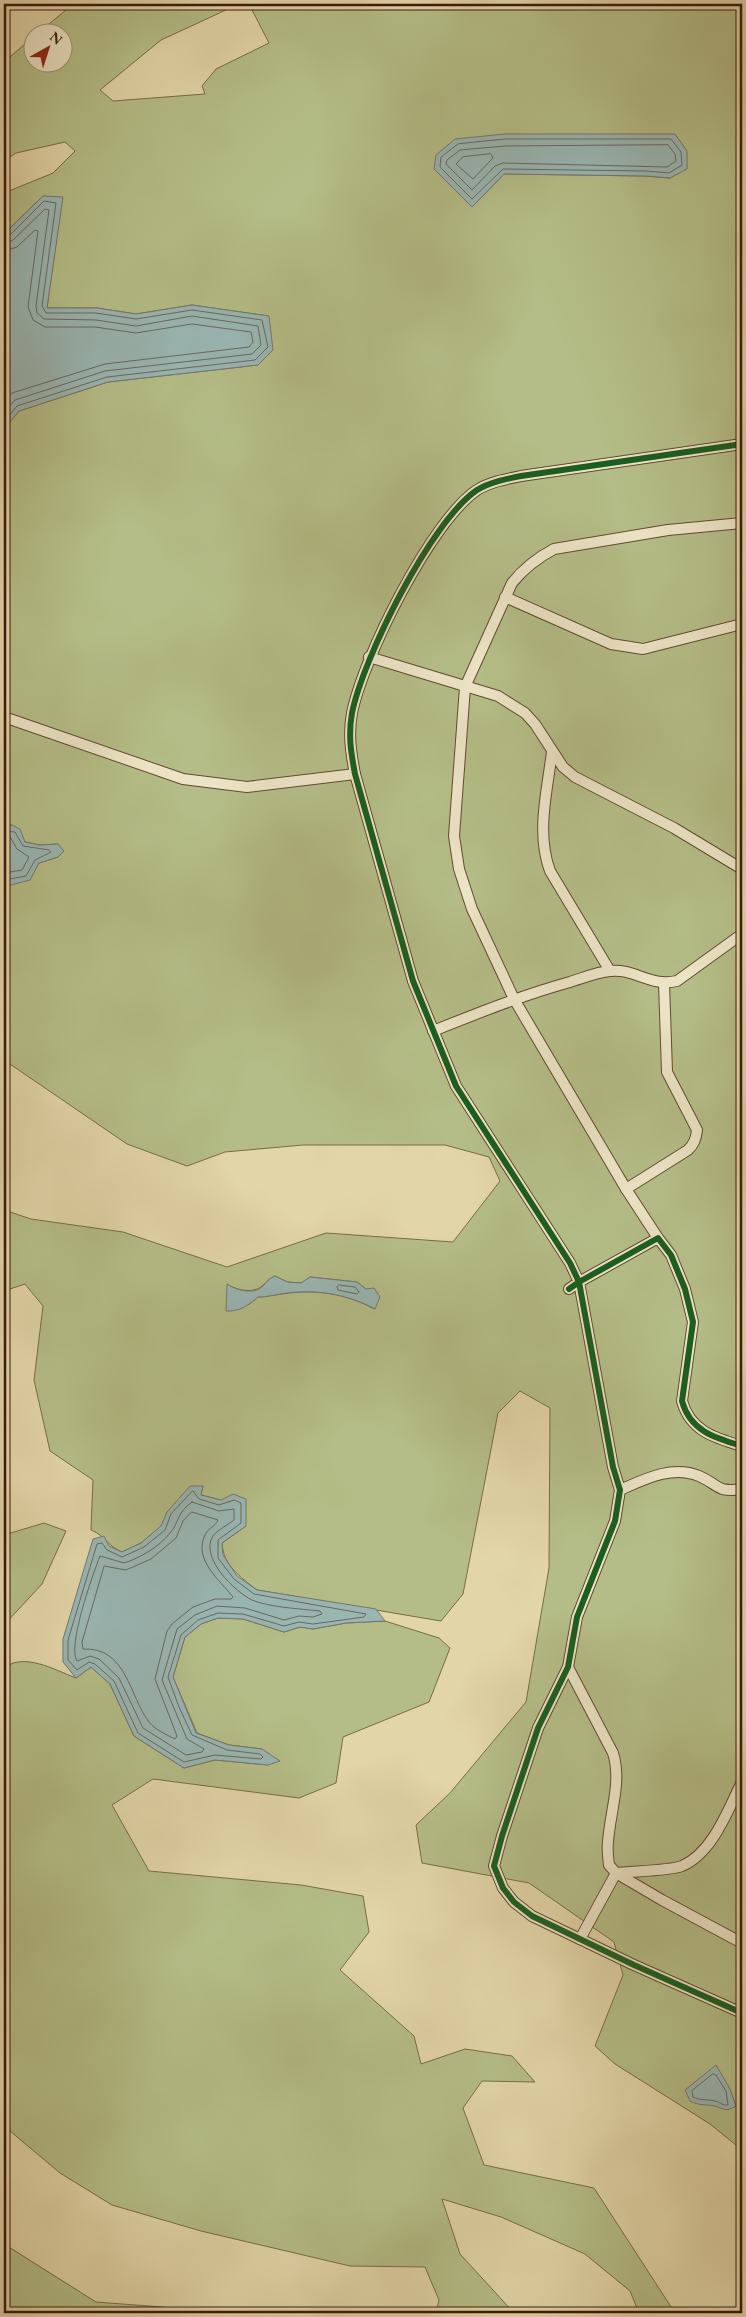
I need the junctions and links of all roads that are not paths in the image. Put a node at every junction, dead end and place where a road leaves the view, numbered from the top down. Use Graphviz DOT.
graph roads {
  1 [pos="742,444"];
  2 [pos="742,523"];
  3 [pos="505,597"];
  4 [pos="742,624"];
  5 [pos="369,657"];
  6 [pos="465,687"];
  7 [pos="4,717"];
  8 [pos="552,752"];
  9 [pos="354,774"];
  10 [pos="742,869"];
  11 [pos="742,934"];
  12 [pos="610,971"];
  13 [pos="664,984"];
  14 [pos="514,999"];
  15 [pos="433,1031"];
  16 [pos="626,1189"];
  17 [pos="658,1238"];
  18 [pos="579,1282"];
  19 [pos="569,1289"];
  20 [pos="742,1446"];
  21 [pos="742,1489"];
  22 [pos="620,1490"];
  23 [pos="568,1667"];
  24 [pos="742,1782"];
  25 [pos="616,1873"];
  26 [pos="580,1939"];
  27 [pos="742,1943"];
  28 [pos="742,2013"];
  1 -- 5 [label="street"];
  2 -- 3 [label="street"];
  3 -- 4 [label="street"];
  3 -- 6 [label="street"];
  5 -- 6 [label="street"];
  5 -- 9 [label="street"];
  6 -- 8 [label="street"];
  6 -- 14 [label="street"];
  7 -- 9 [label="street"];
  8 -- 10 [label="street"];
  8 -- 12 [label="street"];
  9 -- 15 [label="street"];
  11 -- 13 [label="street"];
  12 -- 13 [label="street"];
  12 -- 14 [label="street"];
  13 -- 16 [label="street"];
  14 -- 15 [label="street"];
  14 -- 16 [label="street"];
  15 -- 18 [label="street"];
  16 -- 17 [label="street"];
  17 -- 18 [label="street"];
  17 -- 20 [label="street"];
  18 -- 19 [label="street"];
  18 -- 22 [label="street"];
  21 -- 22 [label="street"];
  22 -- 23 [label="street"];
  23 -- 25 [label="street"];
  23 -- 26 [label="street"];
  24 -- 25 [label="street"];
  25 -- 26 [label="street"];
  25 -- 27 [label="street"];
  26 -- 28 [label="street"];
}
